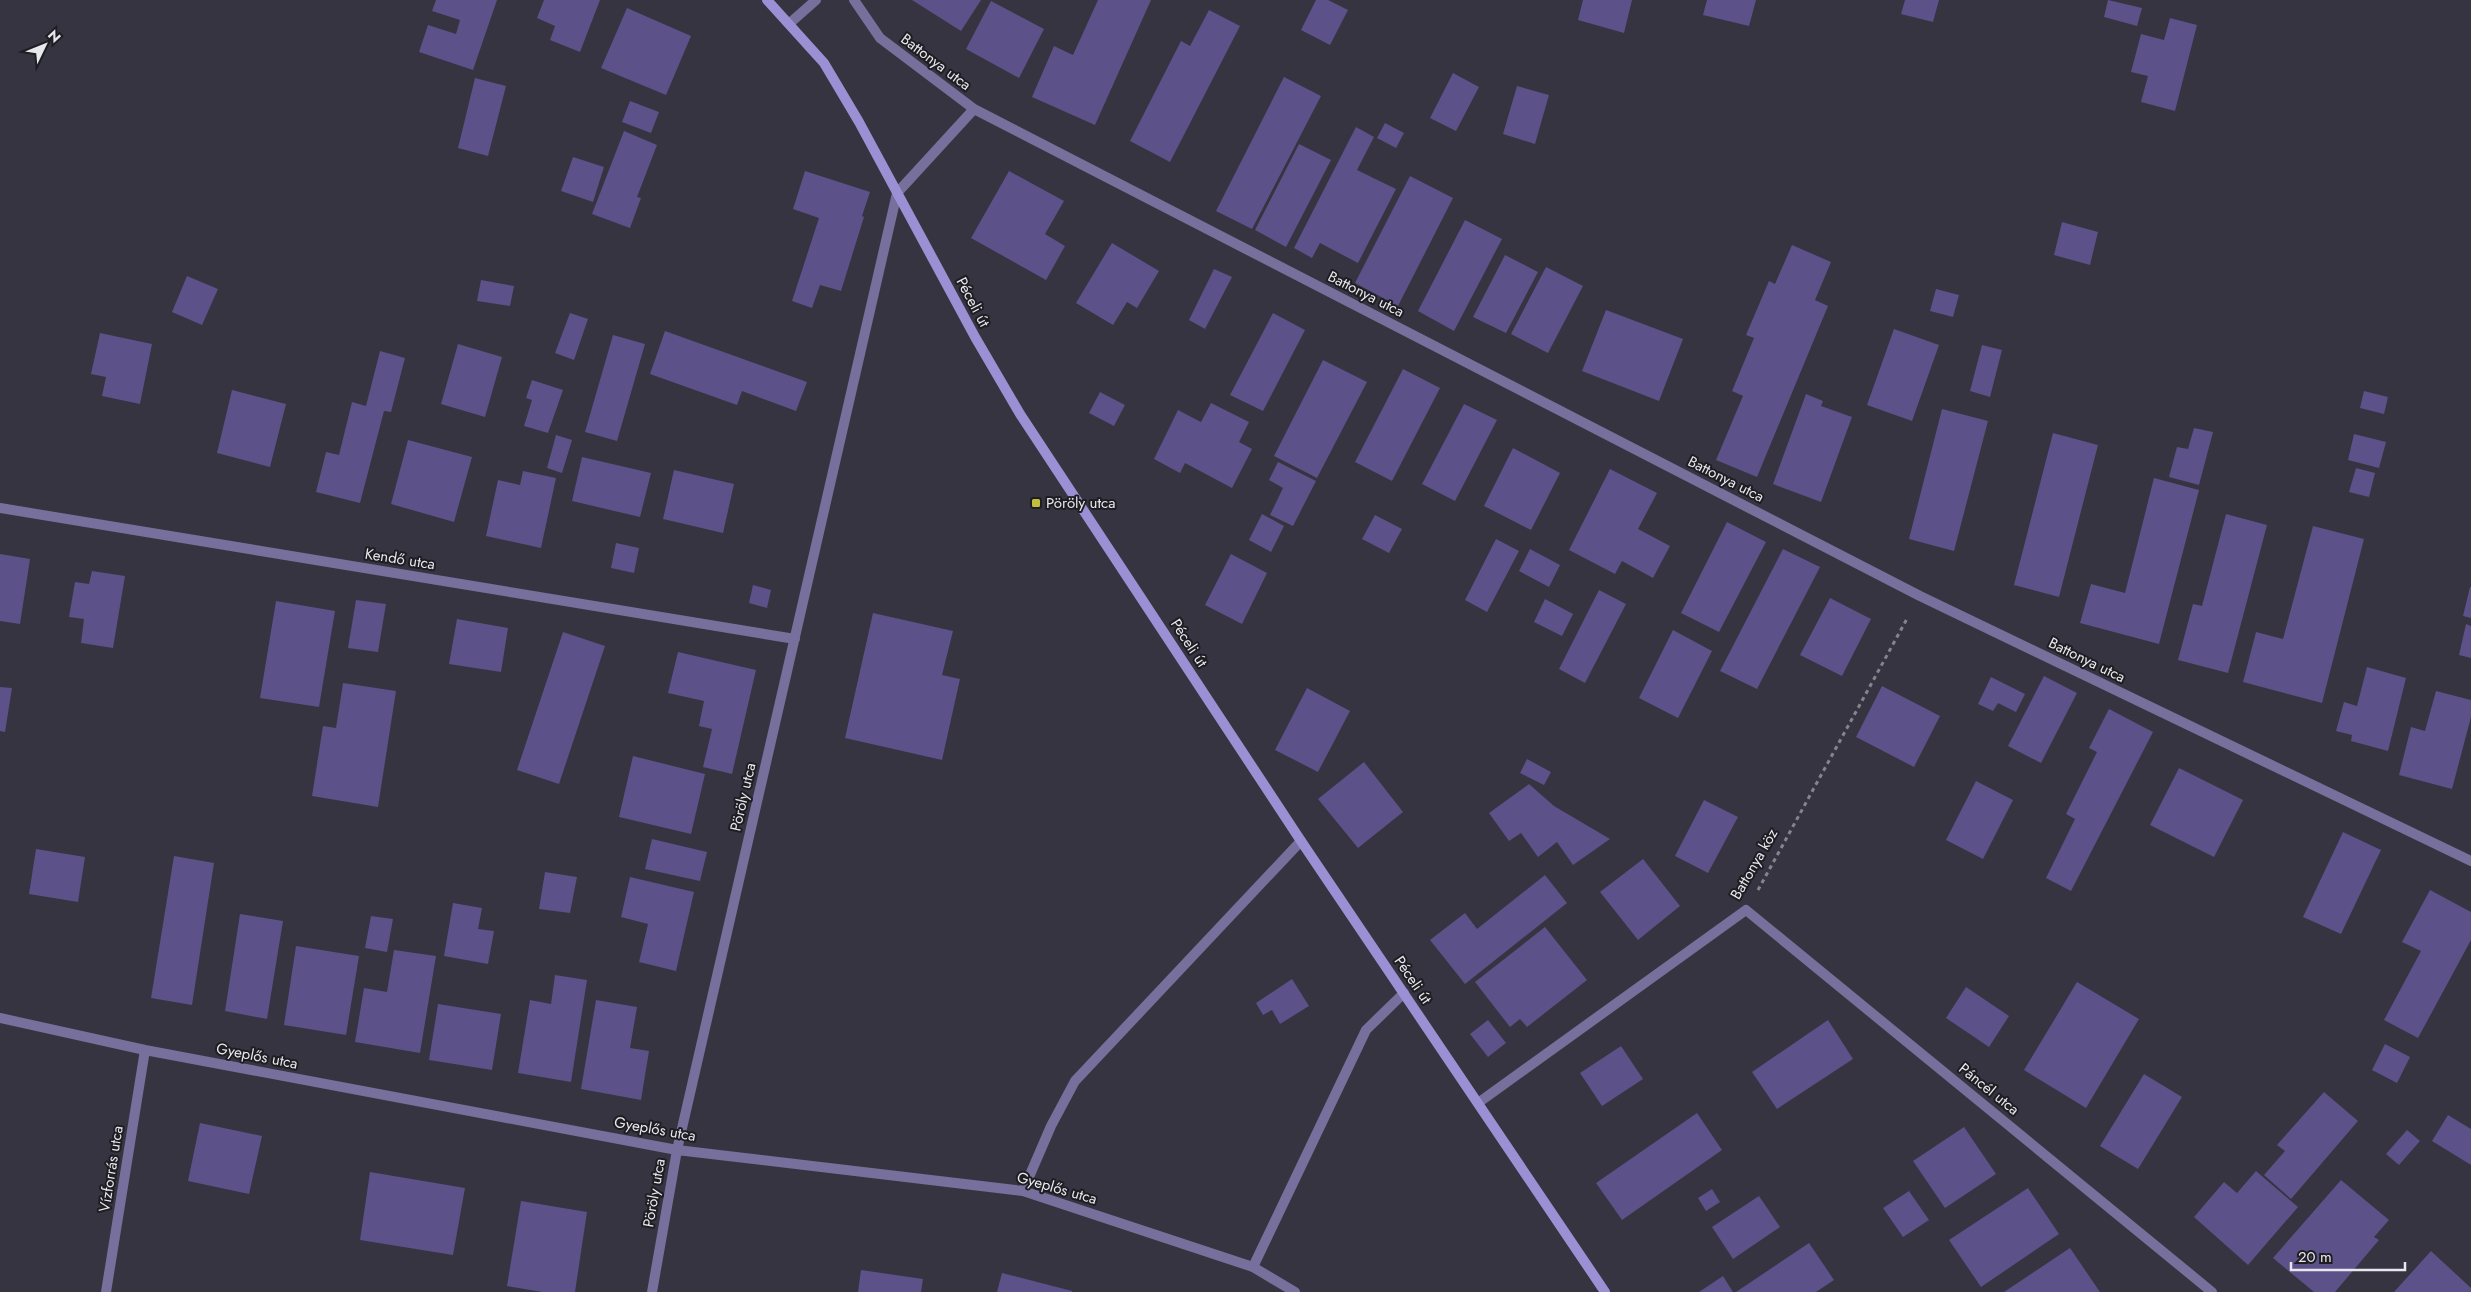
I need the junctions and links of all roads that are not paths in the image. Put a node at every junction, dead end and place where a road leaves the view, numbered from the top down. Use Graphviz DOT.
graph roads {
  1 [pos="766,0"];
  2 [pos="816,0"];
  3 [pos="854,0"];
  4 [pos="790,23"];
  5 [pos="974,109"];
  6 [pos="897,194"];
  7 [pos="0,508"];
  8 [pos="795,639"];
  9 [pos="1301,841"];
  10 [pos="2471,861"];
  11 [pos="1746,910"];
  12 [pos="1404,993"];
  13 [pos="0,1018"];
  14 [pos="145,1050"];
  15 [pos="1478,1104"];
  16 [pos="678,1150"];
  17 [pos="1023,1191"];
  18 [pos="1253,1266"];
  19 [pos="106,1292"];
  20 [pos="652,1292"];
  21 [pos="1295,1292"];
  22 [pos="1605,1292"];
  23 [pos="2212,1292"];
  1 -- 4 [label="main road, Péceli út"];
  2 -- 4 [label="street"];
  3 -- 5 [label="street, Battonya utca"];
  4 -- 6 [label="main road, Péceli út"];
  5 -- 6 [label="street, Battonya utca"];
  5 -- 10 [label="street, Battonya utca"];
  6 -- 8 [label="street, Pöröly utca"];
  6 -- 9 [label="main road, Péceli út"];
  7 -- 8 [label="street, Kendő utca"];
  8 -- 16 [label="street, Pöröly utca"];
  9 -- 12 [label="main road, Péceli út"];
  9 -- 17 [label="street"];
  11 -- 15 [label="street, Battonya köz"];
  11 -- 23 [label="street, Páncél utca"];
  12 -- 15 [label="main road, Péceli út"];
  12 -- 18 [label="street"];
  13 -- 14 [label="street, Gyeplős utca"];
  14 -- 16 [label="street, Gyeplős utca"];
  14 -- 19 [label="street, Vízforrás utca"];
  15 -- 22 [label="main road, Péceli út"];
  16 -- 17 [label="street, Gyeplős utca"];
  16 -- 20 [label="street, Pöröly utca"];
  17 -- 18 [label="street, Gyeplős utca"];
  18 -- 21 [label="street, Gyeplős utca"];
}
